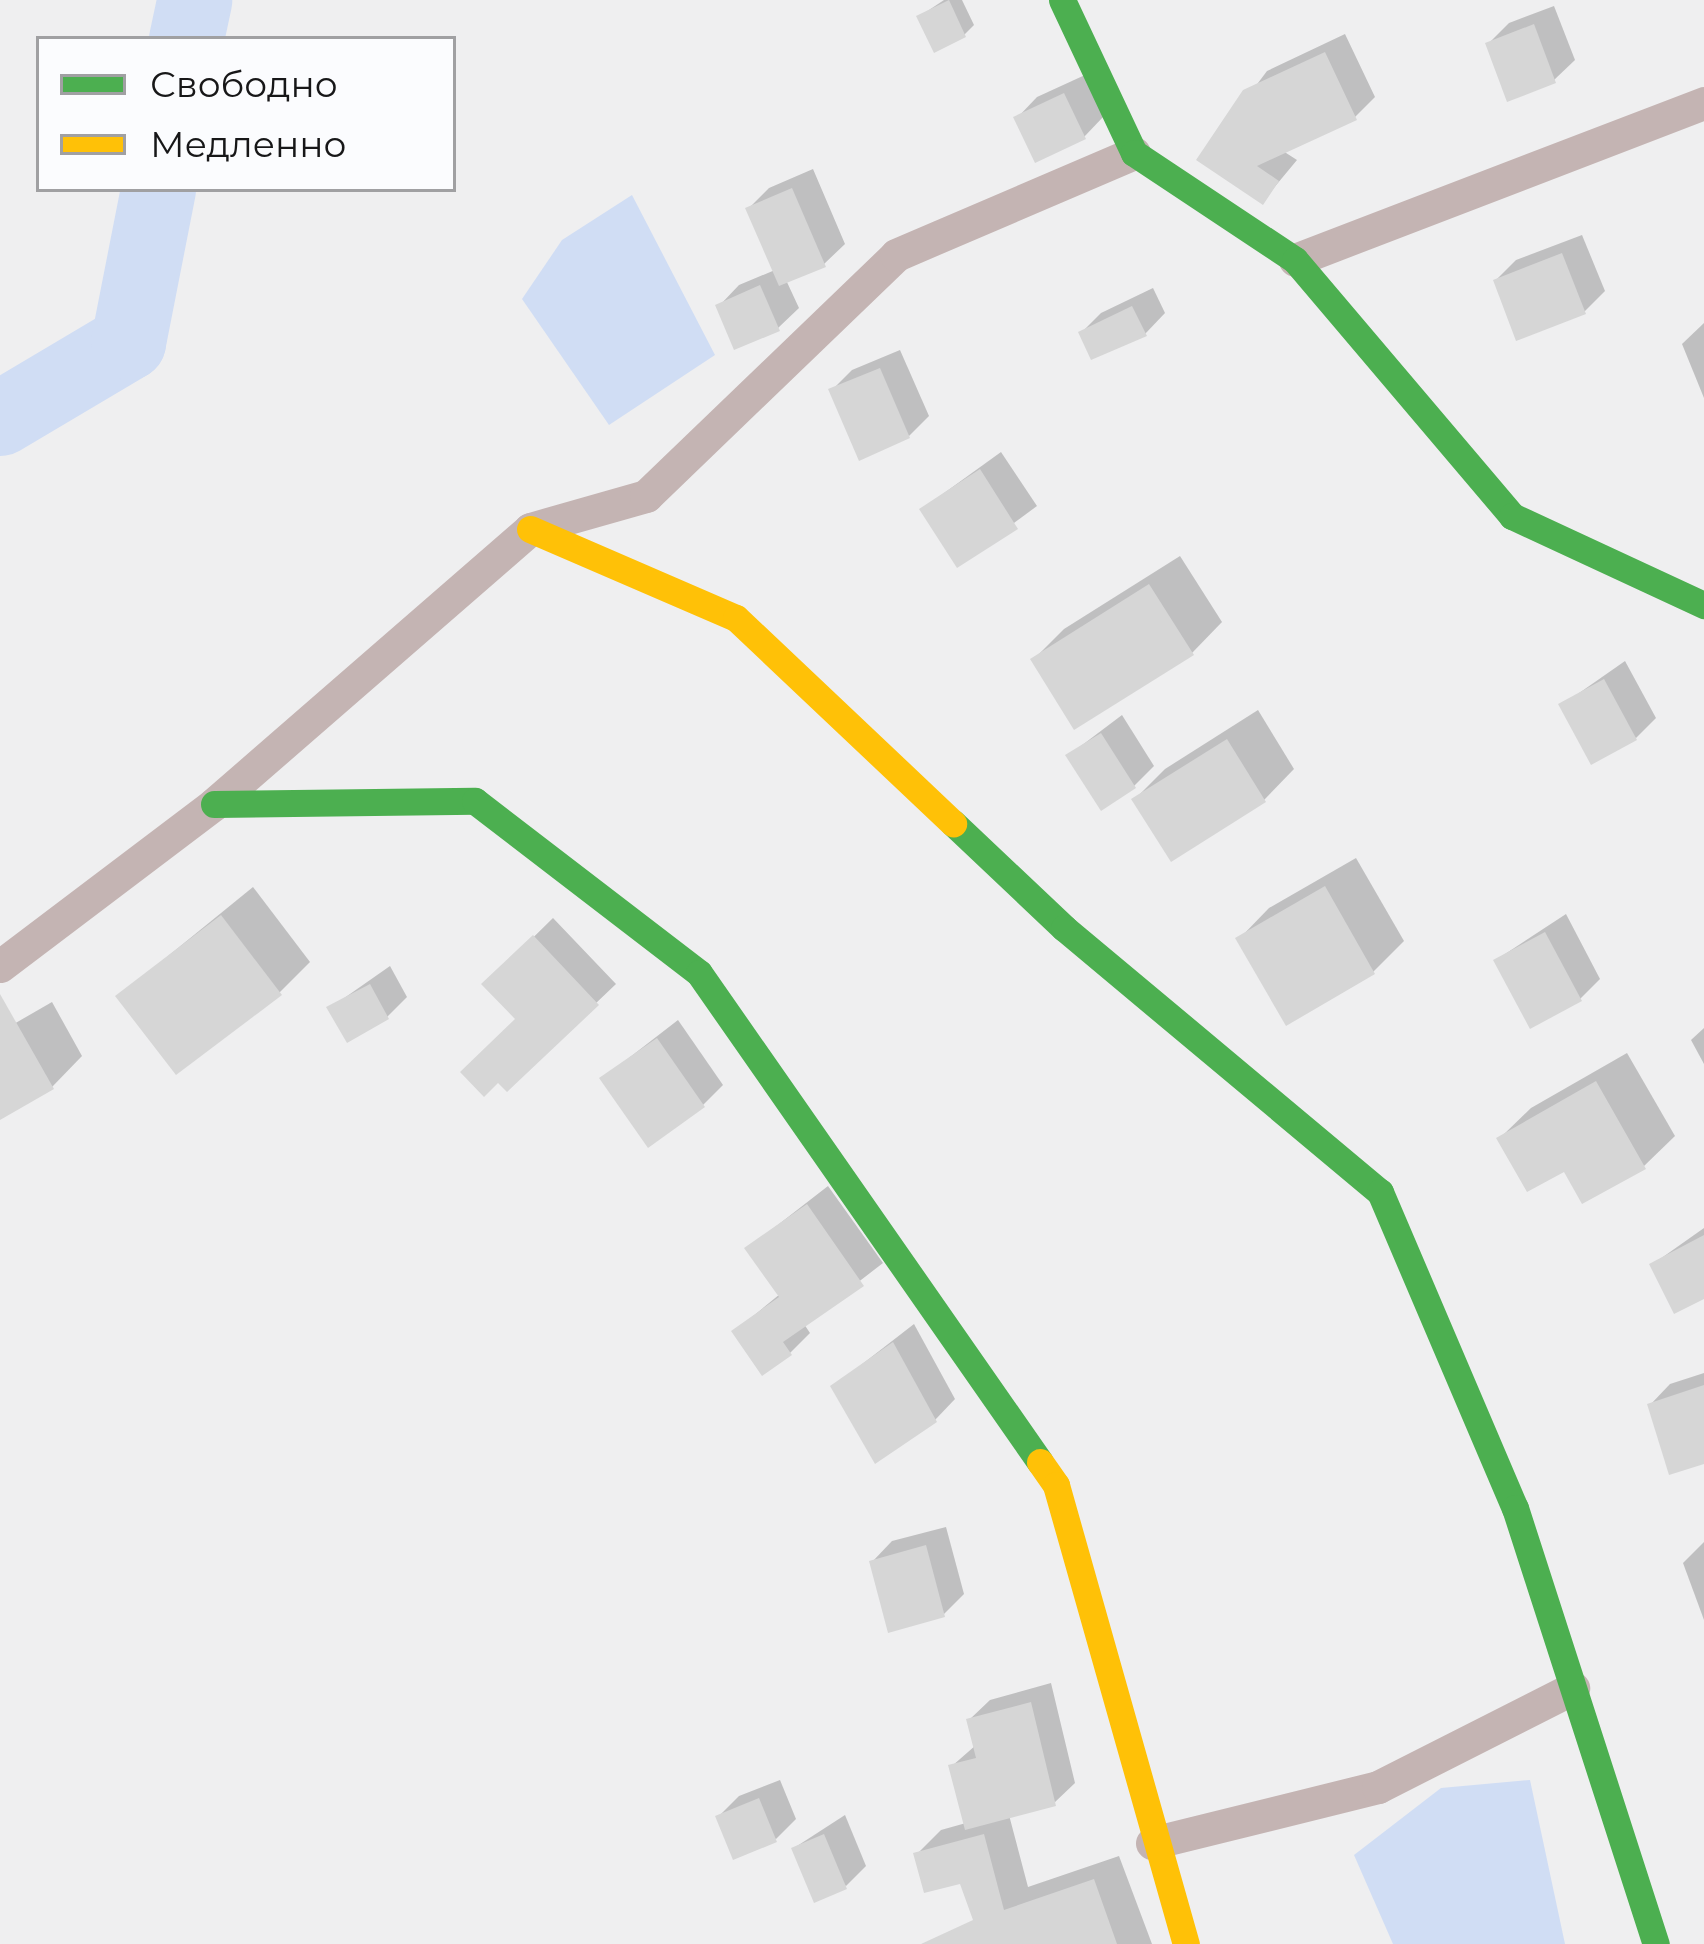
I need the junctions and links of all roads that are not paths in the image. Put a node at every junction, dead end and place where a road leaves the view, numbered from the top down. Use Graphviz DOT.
graph roads {
  1 [pos="1062,0"];
  2 [pos="1704,103"];
  3 [pos="1134,153"];
  4 [pos="1294,260"];
  5 [pos="530,529"];
  6 [pos="1704,604"];
  7 [pos="214,804"];
  8 [pos="0,966"];
  9 [pos="1573,1688"];
  10 [pos="1152,1843"];
  11 [pos="1186,1944"];
  12 [pos="1656,1944"];
  1 -- 3 [label="street"];
  2 -- 4 [label="street"];
  3 -- 4 [label="street"];
  3 -- 5 [label="street"];
  4 -- 6 [label="street"];
  5 -- 7 [label="street"];
  5 -- 9 [label="street"];
  7 -- 8 [label="street"];
  7 -- 10 [label="street"];
  9 -- 10 [label="street"];
  9 -- 12 [label="street"];
  10 -- 11 [label="street"];
}
